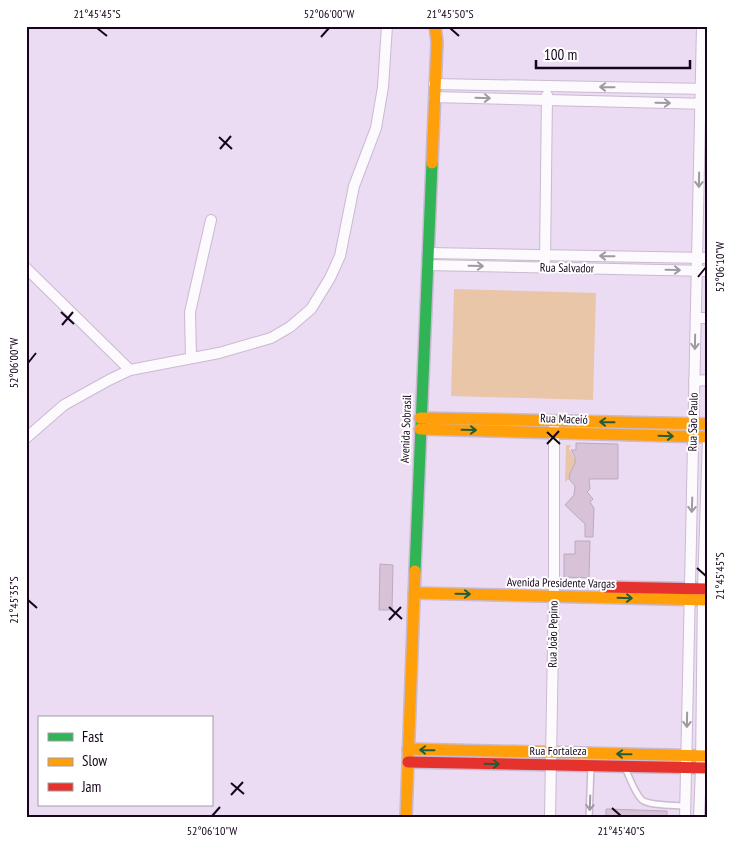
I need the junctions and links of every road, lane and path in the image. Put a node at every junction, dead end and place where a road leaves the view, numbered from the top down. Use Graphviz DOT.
graph roads {
  1 [pos="387,26"];
  2 [pos="435,26"];
  3 [pos="442,26"];
  4 [pos="702,26"];
  5 [pos="437,42"];
  6 [pos="434,84"];
  7 [pos="548,86"];
  8 [pos="645,88"];
  9 [pos="704,89"];
  10 [pos="434,97"];
  11 [pos="547,100"];
  12 [pos="645,102"];
  13 [pos="704,104"];
  14 [pos="704,138"];
  15 [pos="703,198"];
  16 [pos="211,220"];
  17 [pos="545,255"];
  18 [pos="650,256"];
  19 [pos="697,257"];
  20 [pos="708,258"];
  21 [pos="427,259"];
  22 [pos="545,267"];
  23 [pos="26,268"];
  24 [pos="650,270"];
  25 [pos="697,270"];
  26 [pos="708,271"];
  27 [pos="696,318"];
  28 [pos="708,318"];
  29 [pos="191,358"];
  30 [pos="130,370"];
  31 [pos="708,380"];
  32 [pos="694,381"];
  33 [pos="554,420"];
  34 [pos="635,422"];
  35 [pos="420,423"];
  36 [pos="693,424"];
  37 [pos="708,424"];
  38 [pos="554,432"];
  39 [pos="635,435"];
  40 [pos="693,437"];
  41 [pos="708,437"];
  42 [pos="26,438"];
  43 [pos="692,486"];
  44 [pos="706,486"];
  45 [pos="691,536"];
  46 [pos="704,536"];
  47 [pos="414,588"];
  48 [pos="554,591"];
  49 [pos="689,595"];
  50 [pos="705,595"];
  51 [pos="688,652"];
  52 [pos="702,652"];
  53 [pos="687,696"];
  54 [pos="702,696"];
  55 [pos="408,749"];
  56 [pos="462,750"];
  57 [pos="514,752"];
  58 [pos="552,753"];
  59 [pos="648,754"];
  60 [pos="686,755"];
  61 [pos="704,756"];
  62 [pos="591,759"];
  63 [pos="408,762"];
  64 [pos="462,763"];
  65 [pos="514,764"];
  66 [pos="552,765"];
  67 [pos="624,766"];
  68 [pos="648,767"];
  69 [pos="686,768"];
  70 [pos="704,768"];
  71 [pos="685,806"];
  72 [pos="406,818"];
  73 [pos="550,818"];
  74 [pos="589,818"];
  75 [pos="685,818"];
  76 [pos="699,818"];
  1 -- 29 [label="street"];
  2 -- 5 [label="street, Avenida Sobrasil"];
  3 -- 5 [label="street, Avenida Sobrasil"];
  4 -- 9 [label="street, Rua São Paulo"];
  5 -- 6 [label="street, Avenida Sobrasil"];
  6 -- 7 [label="street"];
  6 -- 10 [label="street, Avenida Sobrasil"];
  8 -- 7 [label="street, one-way"];
  7 -- 11 [label="street"];
  8 -- 9 [label="street"];
  8 -- 12 [label="street"];
  9 -- 13 [label="street, Rua São Paulo"];
  10 -- 11 [label="street, one-way"];
  10 -- 21 [label="street, Avenida Sobrasil"];
  11 -- 12 [label="street"];
  11 -- 17 [label="street"];
  12 -- 13 [label="street, one-way"];
  13 -- 14 [label="street, Rua São Paulo"];
  14 -- 15 [label="street, Rua São Paulo, one-way"];
  15 -- 19 [label="street, Rua São Paulo"];
  16 -- 29 [label="street"];
  18 -- 17 [label="street, Rua Salvador, one-way"];
  17 -- 21 [label="street, Rua Salvador"];
  17 -- 22 [label="street"];
  18 -- 19 [label="street, Rua Salvador"];
  18 -- 24 [label="street"];
  19 -- 20 [label="street, Rua Salvador"];
  19 -- 25 [label="street, Rua São Paulo"];
  21 -- 22 [label="street, Rua Salvador, one-way"];
  21 -- 35 [label="street, Avenida Sobrasil"];
  22 -- 24 [label="street, Rua Salvador"];
  23 -- 30 [label="street"];
  24 -- 25 [label="street, Rua Salvador, one-way"];
  25 -- 26 [label="street, Rua Salvador"];
  25 -- 27 [label="street, Rua São Paulo"];
  27 -- 28 [label="street"];
  27 -- 32 [label="street, Rua São Paulo, one-way"];
  29 -- 30 [label="street"];
  30 -- 42 [label="street"];
  31 -- 32 [label="street"];
  32 -- 36 [label="street, Rua São Paulo"];
  34 -- 33 [label="street, Rua Maceió, one-way"];
  33 -- 35 [label="street, Rua Maceió"];
  33 -- 38 [label="street, Rua João Pepino"];
  34 -- 36 [label="street, Rua Maceió"];
  34 -- 39 [label="street"];
  35 -- 38 [label="street, Rua Maceió, one-way"];
  35 -- 47 [label="street, Avenida Sobrasil"];
  36 -- 37 [label="street, Rua Maceió"];
  36 -- 40 [label="street, Rua São Paulo"];
  38 -- 39 [label="street, Rua Maceió"];
  38 -- 48 [label="street, Rua João Pepino"];
  39 -- 40 [label="street, Rua Maceió, one-way"];
  40 -- 41 [label="street, Rua Maceió"];
  40 -- 43 [label="street, Rua São Paulo"];
  41 -- 44 [label="street, Rua São Paulo"];
  43 -- 44 [label="street"];
  43 -- 45 [label="street, Rua São Paulo, one-way"];
  44 -- 46 [label="street, Rua São Paulo"];
  45 -- 46 [label="street"];
  45 -- 49 [label="street, Rua São Paulo"];
  46 -- 50 [label="street, Rua São Paulo"];
  47 -- 48 [label="street, Avenida Presidente Vargas"];
  47 -- 55 [label="street, Avenida Sobrasil"];
  48 -- 49 [label="street, Avenida Presidente Vargas"];
  48 -- 58 [label="street, Rua João Pepino"];
  49 -- 50 [label="street, Avenida Presidente Vargas"];
  49 -- 51 [label="street, Rua São Paulo"];
  50 -- 52 [label="street, Rua São Paulo"];
  51 -- 52 [label="street"];
  51 -- 53 [label="street, Rua São Paulo"];
  52 -- 54 [label="street, Rua São Paulo"];
  53 -- 54 [label="street"];
  53 -- 60 [label="street, Rua São Paulo, one-way"];
  54 -- 61 [label="street, Rua São Paulo"];
  56 -- 55 [label="street, Rua Fortaleza, one-way"];
  55 -- 63 [label="street, Avenida Sobrasil"];
  56 -- 57 [label="street, Rua Fortaleza"];
  56 -- 64 [label="street"];
  57 -- 58 [label="street, Rua Fortaleza"];
  57 -- 65 [label="street"];
  58 -- 62 [label="street, Rua Fortaleza"];
  58 -- 66 [label="street, Rua João Pepino"];
  59 -- 60 [label="street, Rua Fortaleza"];
  59 -- 62 [label="street, Rua Fortaleza, one-way"];
  59 -- 68 [label="street"];
  60 -- 61 [label="street, Rua Fortaleza"];
  60 -- 69 [label="street, Rua São Paulo"];
  61 -- 70 [label="street, Rua São Paulo"];
  62 -- 66 [label="street, Rua Fortaleza"];
  62 -- 67 [label="street, Rua Fortaleza"];
  62 -- 74 [label="lane, one-way"];
  63 -- 64 [label="street, Rua Fortaleza"];
  63 -- 72 [label="street, Avenida Sobrasil"];
  64 -- 65 [label="street, Rua Fortaleza, one-way"];
  65 -- 66 [label="street, Rua Fortaleza"];
  66 -- 73 [label="street, Rua João Pepino"];
  67 -- 68 [label="street, Rua Fortaleza"];
  67 -- 71 [label="lane"];
  68 -- 69 [label="street, Rua Fortaleza"];
  69 -- 70 [label="street, Rua Fortaleza"];
  69 -- 71 [label="street, Rua São Paulo"];
  70 -- 76 [label="street, Rua São Paulo"];
  71 -- 75 [label="street, Rua São Paulo"];
}
